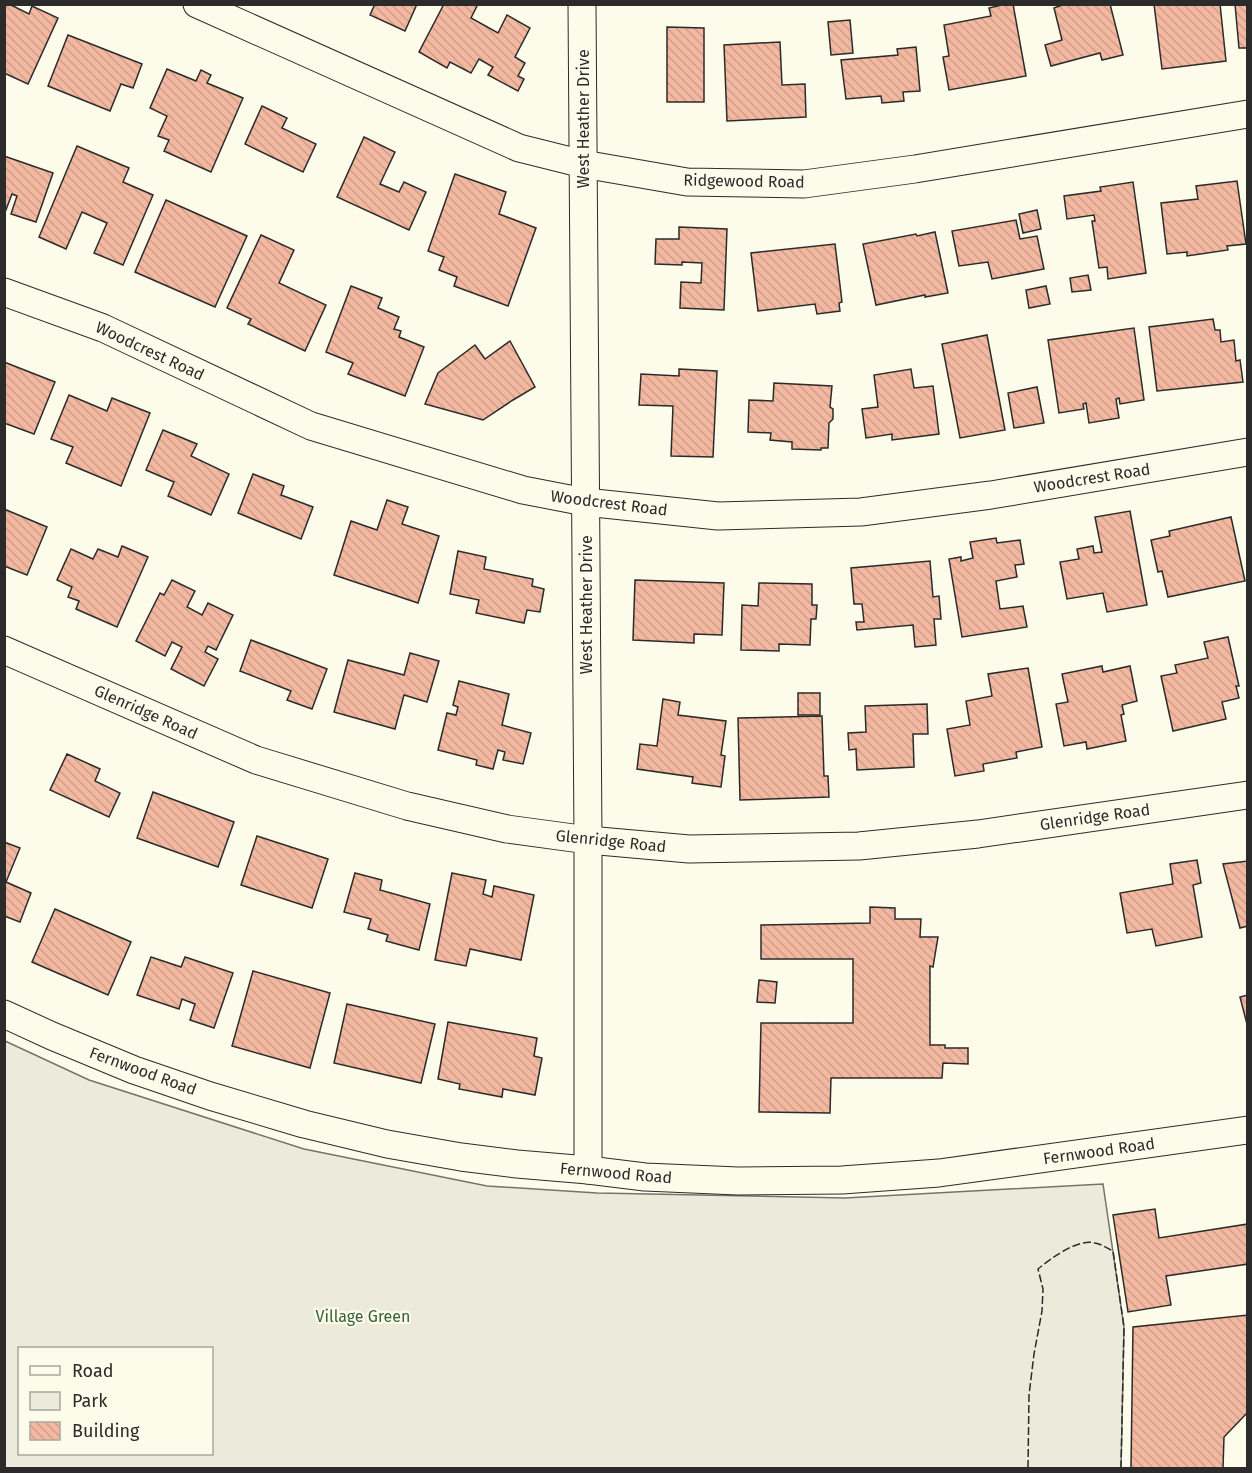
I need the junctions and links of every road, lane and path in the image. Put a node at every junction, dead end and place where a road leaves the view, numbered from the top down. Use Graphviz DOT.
graph roads {
  1 [pos="197,4"];
  2 [pos="582,4"];
  3 [pos="1248,114"];
  4 [pos="583,164"];
  5 [pos="4,292"];
  6 [pos="1248,452"];
  7 [pos="585,502"];
  8 [pos="4,650"];
  9 [pos="1248,795"];
  10 [pos="588,840"];
  11 [pos="4,1014"];
  12 [pos="1248,1130"];
  13 [pos="588,1170"];
  1 -- 4 [label="street, Ridgewood Road"];
  2 -- 4 [label="street, West Heather Drive"];
  3 -- 4 [label="street, Ridgewood Road"];
  4 -- 7 [label="street, West Heather Drive"];
  5 -- 7 [label="street, Woodcrest Road"];
  6 -- 7 [label="street, Woodcrest Road"];
  7 -- 10 [label="street, West Heather Drive"];
  8 -- 10 [label="street, Glenridge Road"];
  9 -- 10 [label="street, Glenridge Road"];
  10 -- 13 [label="street, West Heather Drive"];
  11 -- 13 [label="street, Fernwood Road"];
  12 -- 13 [label="street, Fernwood Road"];
}
